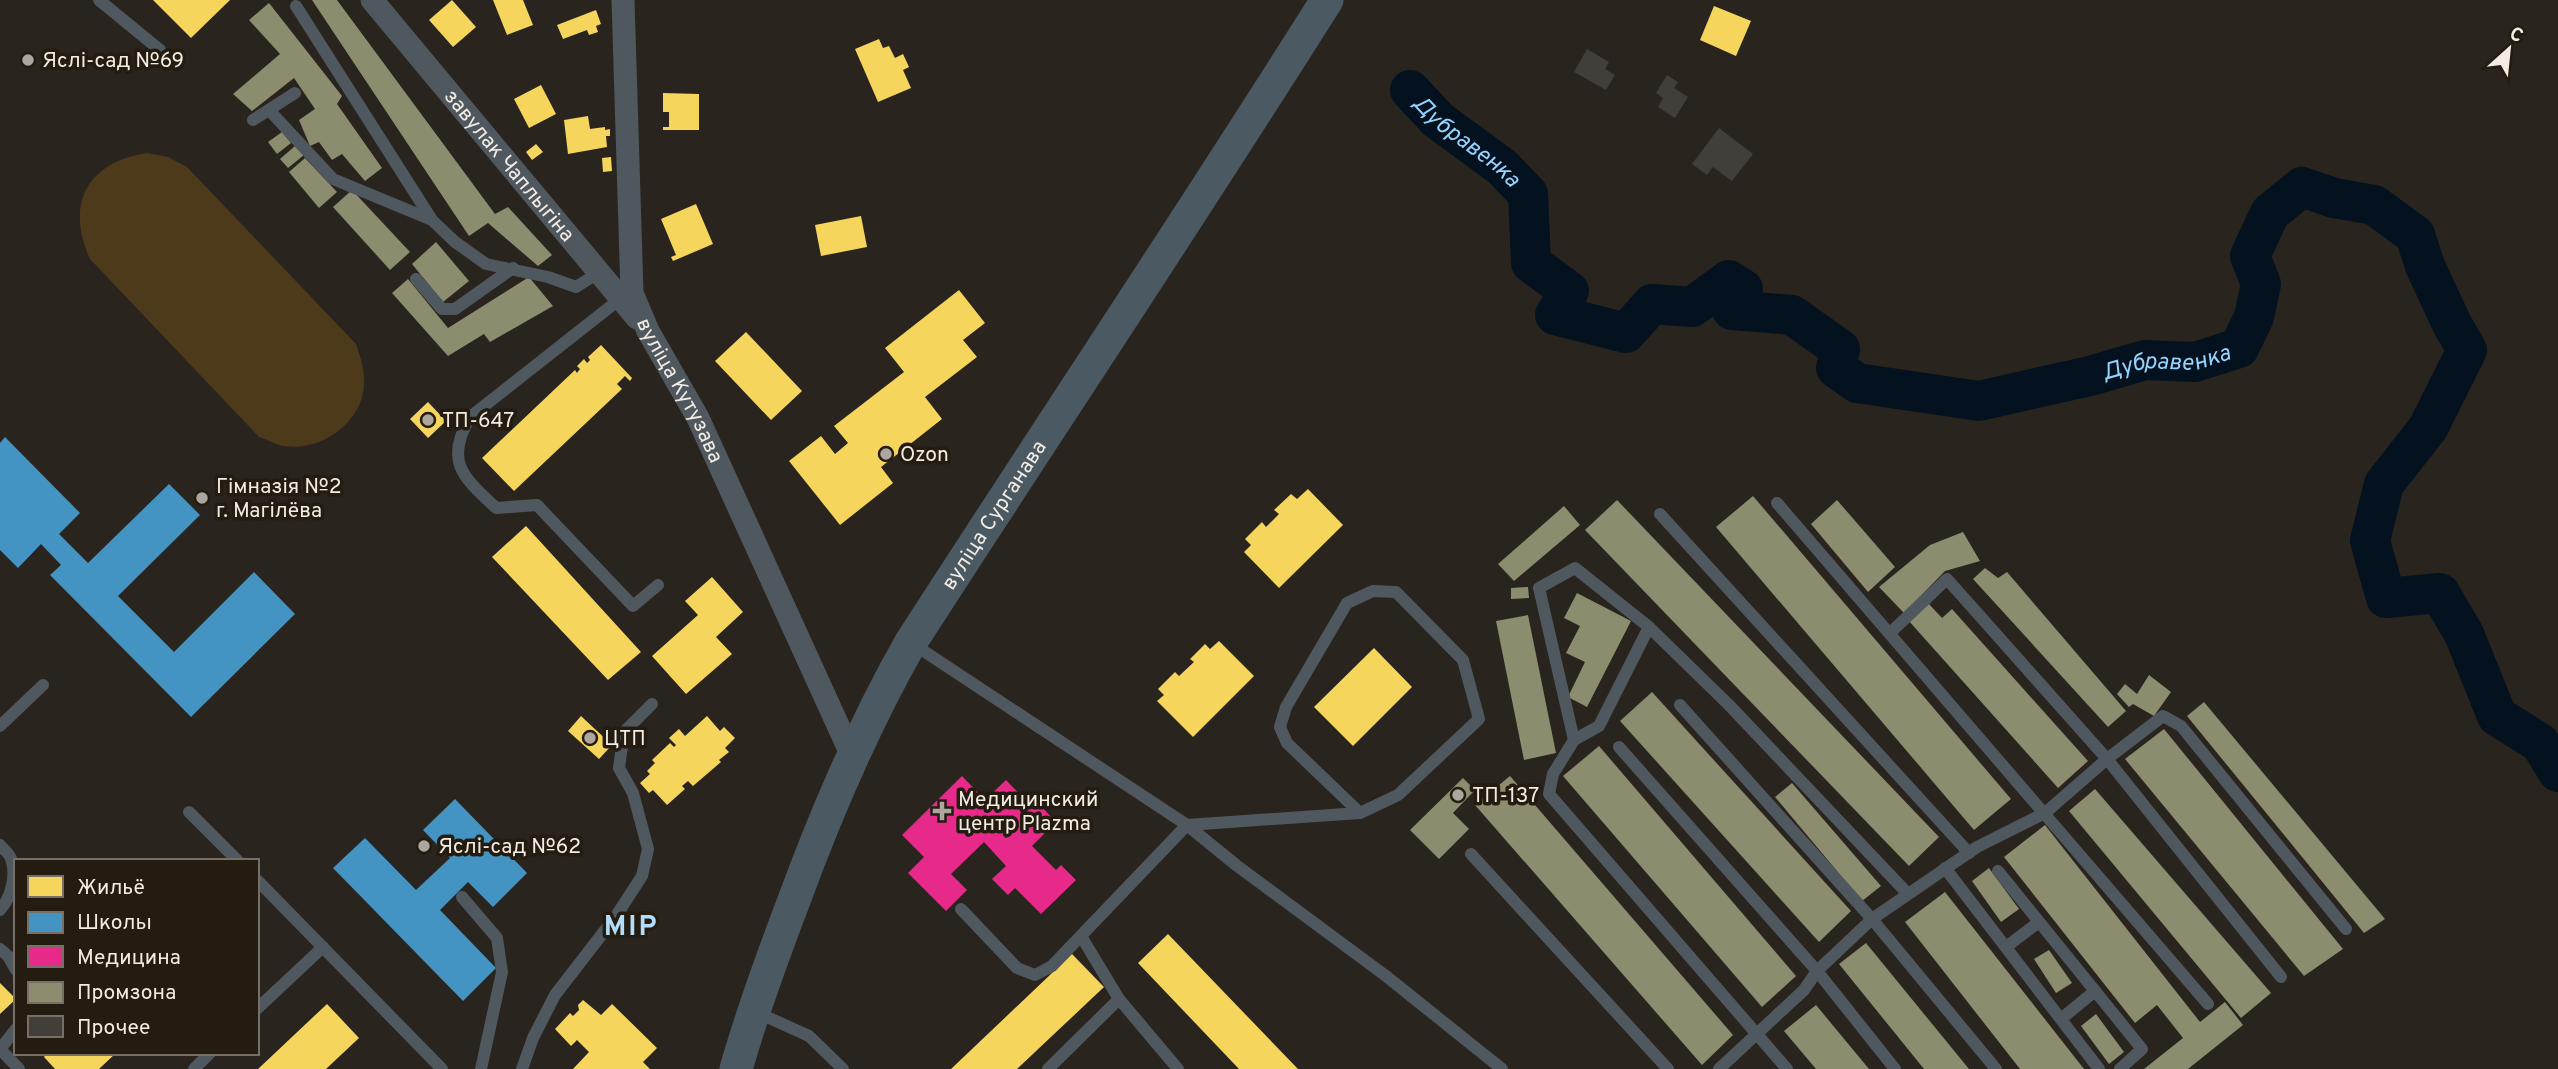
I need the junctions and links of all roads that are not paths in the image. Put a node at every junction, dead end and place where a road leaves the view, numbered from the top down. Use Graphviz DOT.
graph roads {
  1 [pos="99,0"];
  2 [pos="372,0"];
  3 [pos="623,0"];
  4 [pos="1327,0"];
  5 [pos="296,6"];
  6 [pos="160,50"];
  7 [pos="295,93"];
  8 [pos="269,110"];
  9 [pos="253,120"];
  10 [pos="432,220"];
  11 [pos="513,268"];
  12 [pos="598,273"];
  13 [pos="416,279"];
  14 [pos="620,299"];
  15 [pos="648,331"];
  16 [pos="1777,503"];
  17 [pos="1660,514"];
  18 [pos="658,585"];
  19 [pos="1649,627"];
  20 [pos="1890,633"];
  21 [pos="911,642"];
  22 [pos="43,685"];
  23 [pos="652,704"];
  24 [pos="1680,705"];
  25 [pos="0,726"];
  26 [pos="1574,740"];
  27 [pos="1619,747"];
  28 [pos="852,755"];
  29 [pos="2107,759"];
  30 [pos="189,812"];
  31 [pos="1360,813"];
  32 [pos="2045,813"];
  33 [pos="1187,825"];
  34 [pos="0,845"];
  35 [pos="1969,853"];
  36 [pos="1471,854"];
  37 [pos="236,859"];
  38 [pos="1945,867"];
  39 [pos="1998,871"];
  40 [pos="259,882"];
  41 [pos="1908,894"];
  42 [pos="462,897"];
  43 [pos="961,909"];
  44 [pos="0,910"];
  45 [pos="1872,919"];
  46 [pos="2039,922"];
  47 [pos="2346,929"];
  48 [pos="1081,936"];
  49 [pos="323,947"];
  50 [pos="2006,947"];
  51 [pos="0,949"];
  52 [pos="14,966"];
  53 [pos="1817,971"];
  54 [pos="2281,977"];
  55 [pos="2095,991"];
  56 [pos="1119,999"];
  57 [pos="2208,1004"];
  58 [pos="259,1007"];
  59 [pos="753,1010"];
  60 [pos="2061,1019"];
  61 [pos="14,1032"];
  62 [pos="1757,1033"];
  63 [pos="0,1049"];
  64 [pos="208,1055"];
  65 [pos="437,1068"];
  66 [pos="19,1069"];
  67 [pos="194,1069"];
  68 [pos="481,1069"];
  69 [pos="522,1069"];
  70 [pos="736,1069"];
  71 [pos="843,1069"];
  72 [pos="1048,1069"];
  73 [pos="1178,1069"];
  74 [pos="1502,1069"];
  75 [pos="1668,1069"];
  76 [pos="1718,1069"];
  77 [pos="1787,1069"];
  78 [pos="1895,1069"];
  79 [pos="1996,1069"];
  80 [pos="2099,1069"];
  81 [pos="2120,1069"];
  1 -- 6 [label="lane"];
  2 -- 12 [label="street, завулак Чаплыгіна"];
  3 -- 15 [label="street, вуліца Кутузава"];
  4 -- 21 [label="main road, вуліца Сурганава"];
  5 -- 10 [label="lane"];
  7 -- 8 [label="lane"];
  8 -- 9 [label="lane"];
  8 -- 10 [label="lane"];
  10 -- 11 [label="lane"];
  11 -- 12 [label="lane"];
  11 -- 13 [label="lane"];
  12 -- 14 [label="street, завулак Чаплыгіна"];
  14 -- 15 [label="street, завулак Чаплыгіна"];
  14 -- 18 [label="lane"];
  15 -- 28 [label="street, вуліца Кутузава"];
  16 -- 20 [label="lane"];
  17 -- 35 [label="lane"];
  19 -- 26 [label="lane"];
  19 -- 26 [label="lane"];
  19 -- 41 [label="lane"];
  20 -- 29 [label="lane"];
  20 -- 32 [label="lane"];
  21 -- 28 [label="main road, вуліца Сурганава"];
  21 -- 33 [label="lane"];
  22 -- 25 [label="lane"];
  23 -- 69 [label="lane"];
  24 -- 45 [label="lane"];
  26 -- 62 [label="lane"];
  27 -- 53 [label="lane"];
  28 -- 59 [label="main road, вуліца Сурганава"];
  29 -- 32 [label="lane"];
  29 -- 47 [label="lane"];
  29 -- 54 [label="lane"];
  30 -- 37 [label="lane"];
  31 -- 31 [label="lane"];
  31 -- 33 [label="lane"];
  32 -- 35 [label="lane"];
  32 -- 57 [label="lane"];
  33 -- 48 [label="lane"];
  33 -- 74 [label="lane"];
  34 -- 44 [label="lane"];
  35 -- 38 [label="lane"];
  36 -- 75 [label="lane"];
  38 -- 41 [label="lane"];
  38 -- 50 [label="lane"];
  39 -- 46 [label="lane"];
  40 -- 49 [label="lane"];
  41 -- 45 [label="lane"];
  42 -- 68 [label="lane"];
  43 -- 48 [label="lane"];
  45 -- 53 [label="lane"];
  45 -- 79 [label="lane"];
  46 -- 50 [label="lane"];
  46 -- 55 [label="lane"];
  48 -- 56 [label="lane"];
  49 -- 58 [label="lane"];
  49 -- 65 [label="lane"];
  50 -- 60 [label="lane"];
  51 -- 52 [label="lane"];
  53 -- 62 [label="lane"];
  53 -- 78 [label="lane"];
  55 -- 60 [label="lane"];
  55 -- 81 [label="lane"];
  56 -- 72 [label="lane"];
  56 -- 73 [label="lane"];
  59 -- 70 [label="main road, вуліца Сурганава"];
  59 -- 71 [label="lane"];
  60 -- 80 [label="lane"];
  61 -- 63 [label="lane"];
  62 -- 76 [label="lane"];
  62 -- 77 [label="lane"];
  63 -- 66 [label="lane"];
  64 -- 67 [label="lane"];
}
